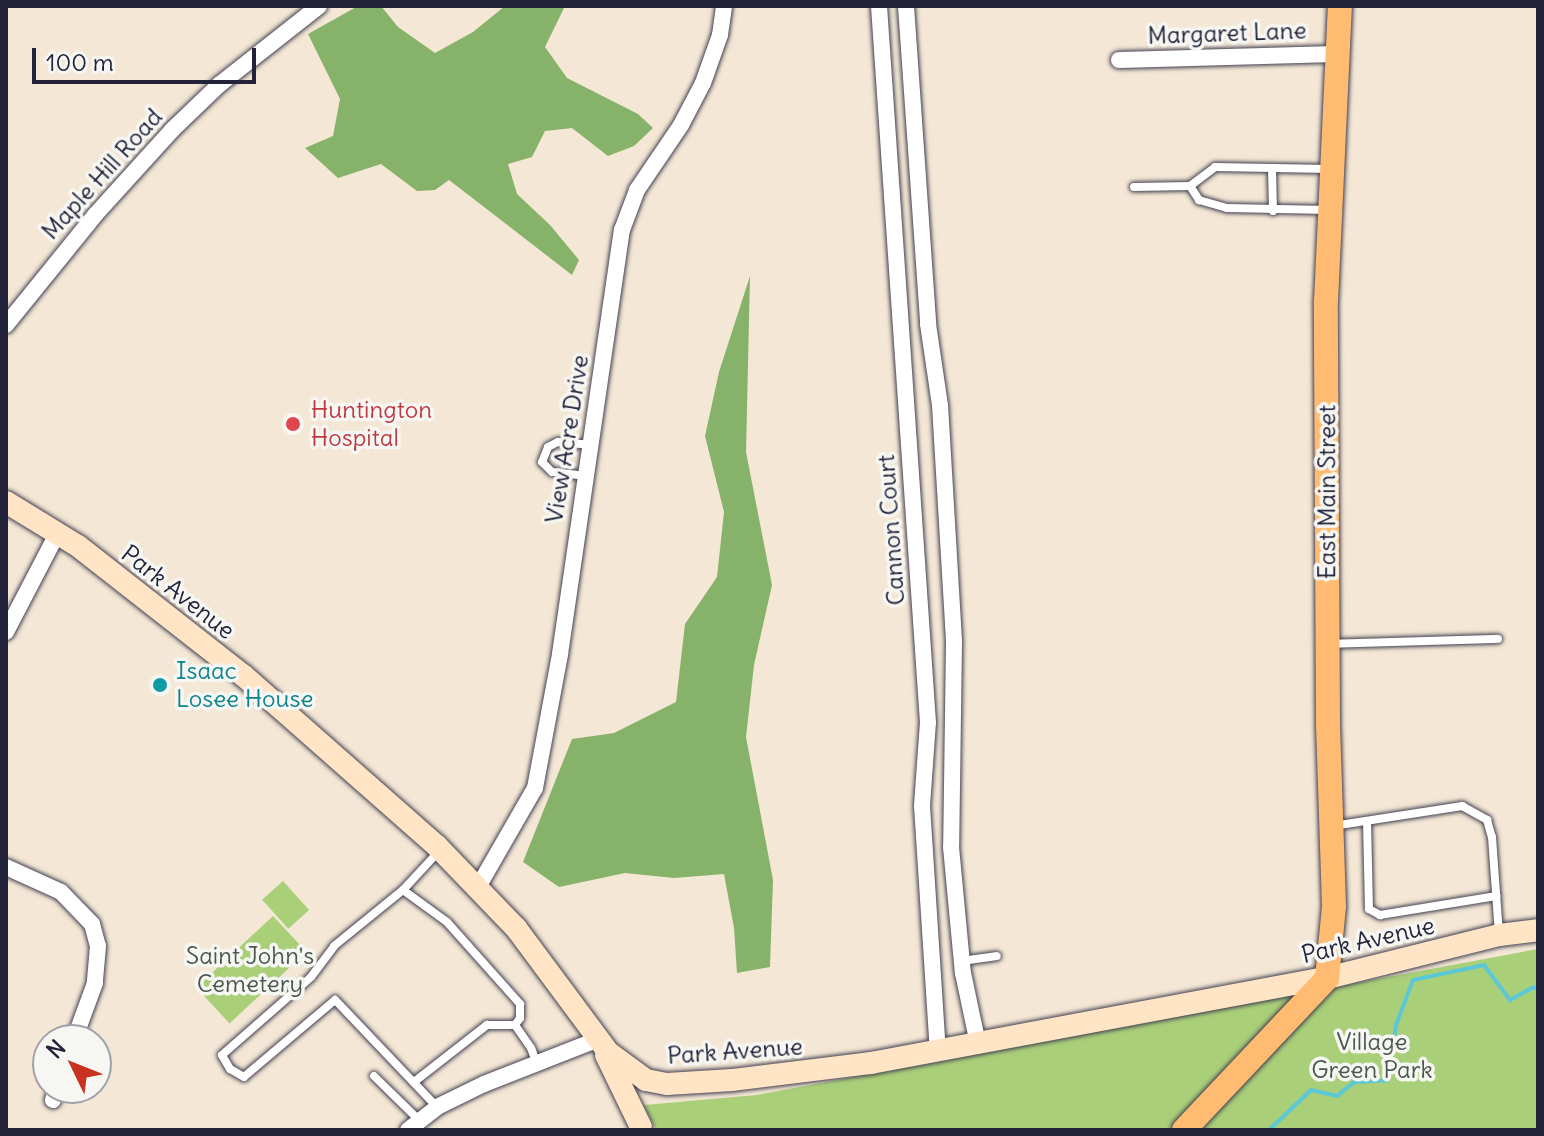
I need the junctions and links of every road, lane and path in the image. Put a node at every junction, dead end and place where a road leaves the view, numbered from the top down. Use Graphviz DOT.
graph roads {
  1 [pos="319,6"];
  2 [pos="724,6"];
  3 [pos="879,6"];
  4 [pos="906,6"];
  5 [pos="1340,6"];
  6 [pos="1336,54"];
  7 [pos="911,57"];
  8 [pos="883,59"];
  9 [pos="1119,60"];
  10 [pos="1272,169"];
  11 [pos="1332,169"];
  12 [pos="1190,186"];
  13 [pos="1134,187"];
  14 [pos="1330,210"];
  15 [pos="1273,211"];
  16 [pos="6,325"];
  17 [pos="930,341"];
  18 [pos="903,345"];
  19 [pos="591,445"];
  20 [pos="586,476"];
  21 [pos="6,502"];
  22 [pos="58,532"];
  23 [pos="951,599"];
  24 [pos="921,603"];
  25 [pos="6,632"];
  26 [pos="1498,639"];
  27 [pos="1328,644"];
  28 [pos="952,757"];
  29 [pos="925,759"];
  30 [pos="1367,821"];
  31 [pos="1332,826"];
  32 [pos="441,849"];
  33 [pos="6,867"];
  34 [pos="478,887"];
  35 [pos="403,890"];
  36 [pos="956,896"];
  37 [pos="1496,896"];
  38 [pos="930,901"];
  39 [pos="1538,930"];
  40 [pos="1499,935"];
  41 [pos="997,956"];
  42 [pos="962,961"];
  43 [pos="1327,978"];
  44 [pos="80,1024"];
  45 [pos="515,1025"];
  46 [pos="599,1039"];
  47 [pos="978,1044"];
  48 [pos="938,1052"];
  49 [pos="538,1065"];
  50 [pos="374,1076"];
  51 [pos="646,1080"];
  52 [pos="414,1082"];
  53 [pos="437,1107"];
  54 [pos="414,1126"];
  55 [pos="642,1128"];
  56 [pos="1184,1130"];
  1 -- 16 [label="street, Maple Hill Road"];
  2 -- 19 [label="street, View Acre Drive"];
  3 -- 8 [label="street, Cannon Court"];
  4 -- 7 [label="street"];
  5 -- 6 [label="main road, East Main Street"];
  6 -- 9 [label="street, Margaret Lane"];
  6 -- 11 [label="main road, East Main Street"];
  7 -- 8 [label="street"];
  7 -- 17 [label="street"];
  8 -- 18 [label="street, Cannon Court"];
  10 -- 11 [label="lane"];
  10 -- 12 [label="lane"];
  10 -- 15 [label="lane"];
  11 -- 14 [label="main road, East Main Street"];
  12 -- 13 [label="lane"];
  12 -- 15 [label="lane"];
  14 -- 15 [label="lane"];
  14 -- 27 [label="main road, East Main Street"];
  17 -- 18 [label="street"];
  17 -- 23 [label="street"];
  18 -- 24 [label="street, Cannon Court"];
  19 -- 20 [label="street, View Acre Drive"];
  19 -- 20 [label="lane"];
  20 -- 34 [label="street, View Acre Drive"];
  21 -- 22 [label="main road, Park Avenue"];
  22 -- 25 [label="street"];
  22 -- 32 [label="main road, Park Avenue"];
  23 -- 24 [label="street"];
  23 -- 28 [label="street"];
  24 -- 29 [label="street, Cannon Court"];
  26 -- 27 [label="lane"];
  27 -- 31 [label="main road, East Main Street"];
  28 -- 29 [label="street"];
  28 -- 36 [label="street"];
  29 -- 38 [label="street, Cannon Court"];
  30 -- 31 [label="lane"];
  30 -- 37 [label="lane"];
  30 -- 37 [label="lane"];
  31 -- 43 [label="main road, East Main Street"];
  32 -- 34 [label="main road, Park Avenue"];
  32 -- 35 [label="lane"];
  33 -- 44 [label="street"];
  34 -- 46 [label="main road, Park Avenue"];
  35 -- 45 [label="lane"];
  35 -- 52 [label="lane"];
  36 -- 38 [label="street"];
  36 -- 42 [label="street"];
  37 -- 40 [label="lane"];
  38 -- 48 [label="street, Cannon Court"];
  39 -- 40 [label="main road, Park Avenue"];
  40 -- 43 [label="main road, Park Avenue"];
  41 -- 42 [label="lane"];
  42 -- 47 [label="street"];
  43 -- 47 [label="main road, Park Avenue"];
  43 -- 56 [label="main road"];
  45 -- 49 [label="lane"];
  45 -- 52 [label="lane"];
  46 -- 49 [label="street"];
  46 -- 51 [label="main road, Park Avenue"];
  46 -- 55 [label="main road"];
  47 -- 48 [label="main road, Park Avenue"];
  48 -- 51 [label="main road, Park Avenue"];
  49 -- 53 [label="street"];
  50 -- 54 [label="lane"];
  51 -- 55 [label="main road"];
  52 -- 53 [label="lane"];
  53 -- 54 [label="street"];
}
